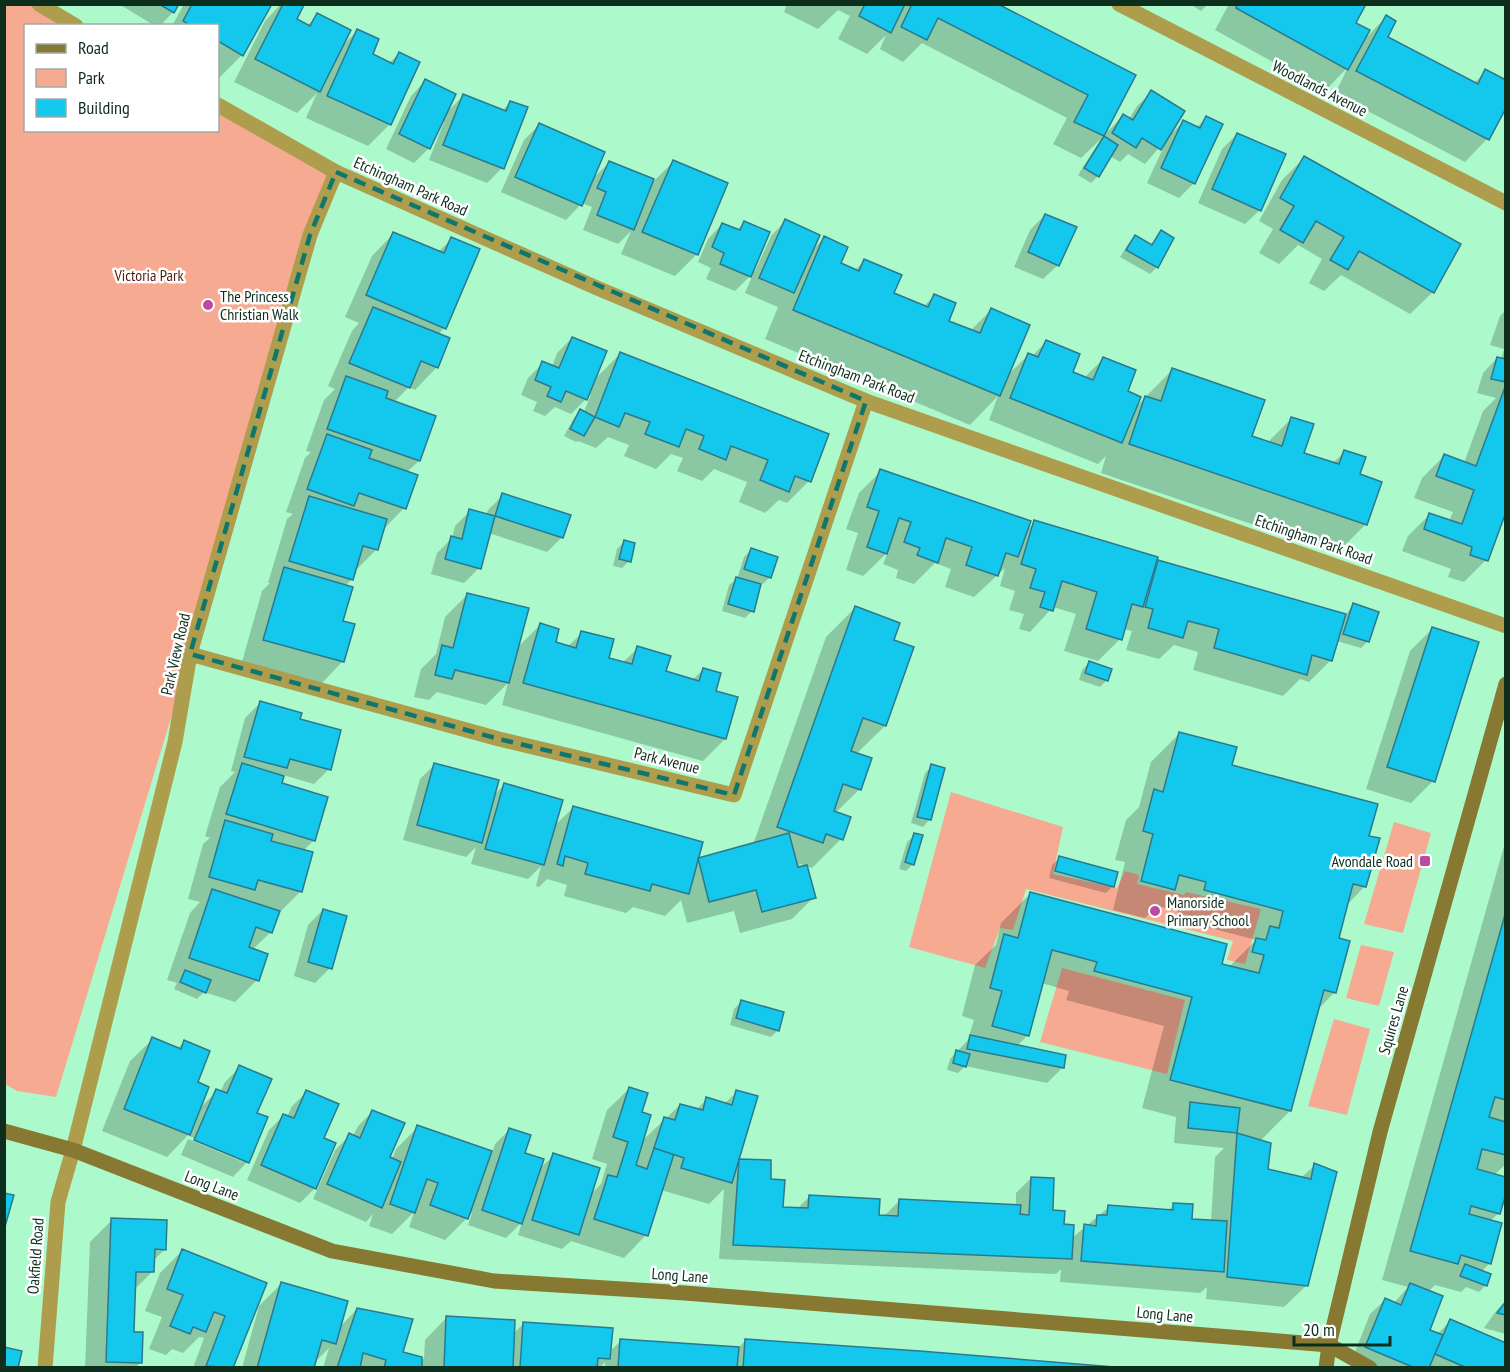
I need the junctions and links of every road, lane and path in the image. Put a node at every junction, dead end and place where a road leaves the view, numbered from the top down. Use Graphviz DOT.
graph roads {
  1 [pos="39,4"];
  2 [pos="1119,4"];
  3 [pos="73,24"];
  4 [pos="219,106"];
  5 [pos="336,172"];
  6 [pos="1506,203"];
  7 [pos="866,401"];
  8 [pos="1506,626"];
  9 [pos="190,654"];
  10 [pos="1505,691"];
  11 [pos="4,1131"];
  12 [pos="73,1150"];
  13 [pos="1329,1345"];
  14 [pos="45,1368"];
  15 [pos="1326,1368"];
  16 [pos="1370,1368"];
  1 -- 3 [label="street"];
  2 -- 6 [label="street, Woodlands Avenue"];
  4 -- 5 [label="street, Etchingham Park Road"];
  5 -- 7 [label="street, Etchingham Park Road"];
  5 -- 9 [label="street, Park View Road"];
  7 -- 8 [label="street, Etchingham Park Road"];
  7 -- 9 [label="street, Park Avenue"];
  9 -- 12 [label="street, Park View Road"];
  10 -- 13 [label="street, Squires Lane"];
  11 -- 12 [label="street, Long Lane"];
  12 -- 13 [label="street, Long Lane"];
  12 -- 14 [label="street, Oakfield Road"];
  13 -- 15 [label="street, Squires Lane"];
  13 -- 16 [label="street, Long Lane"];
}
